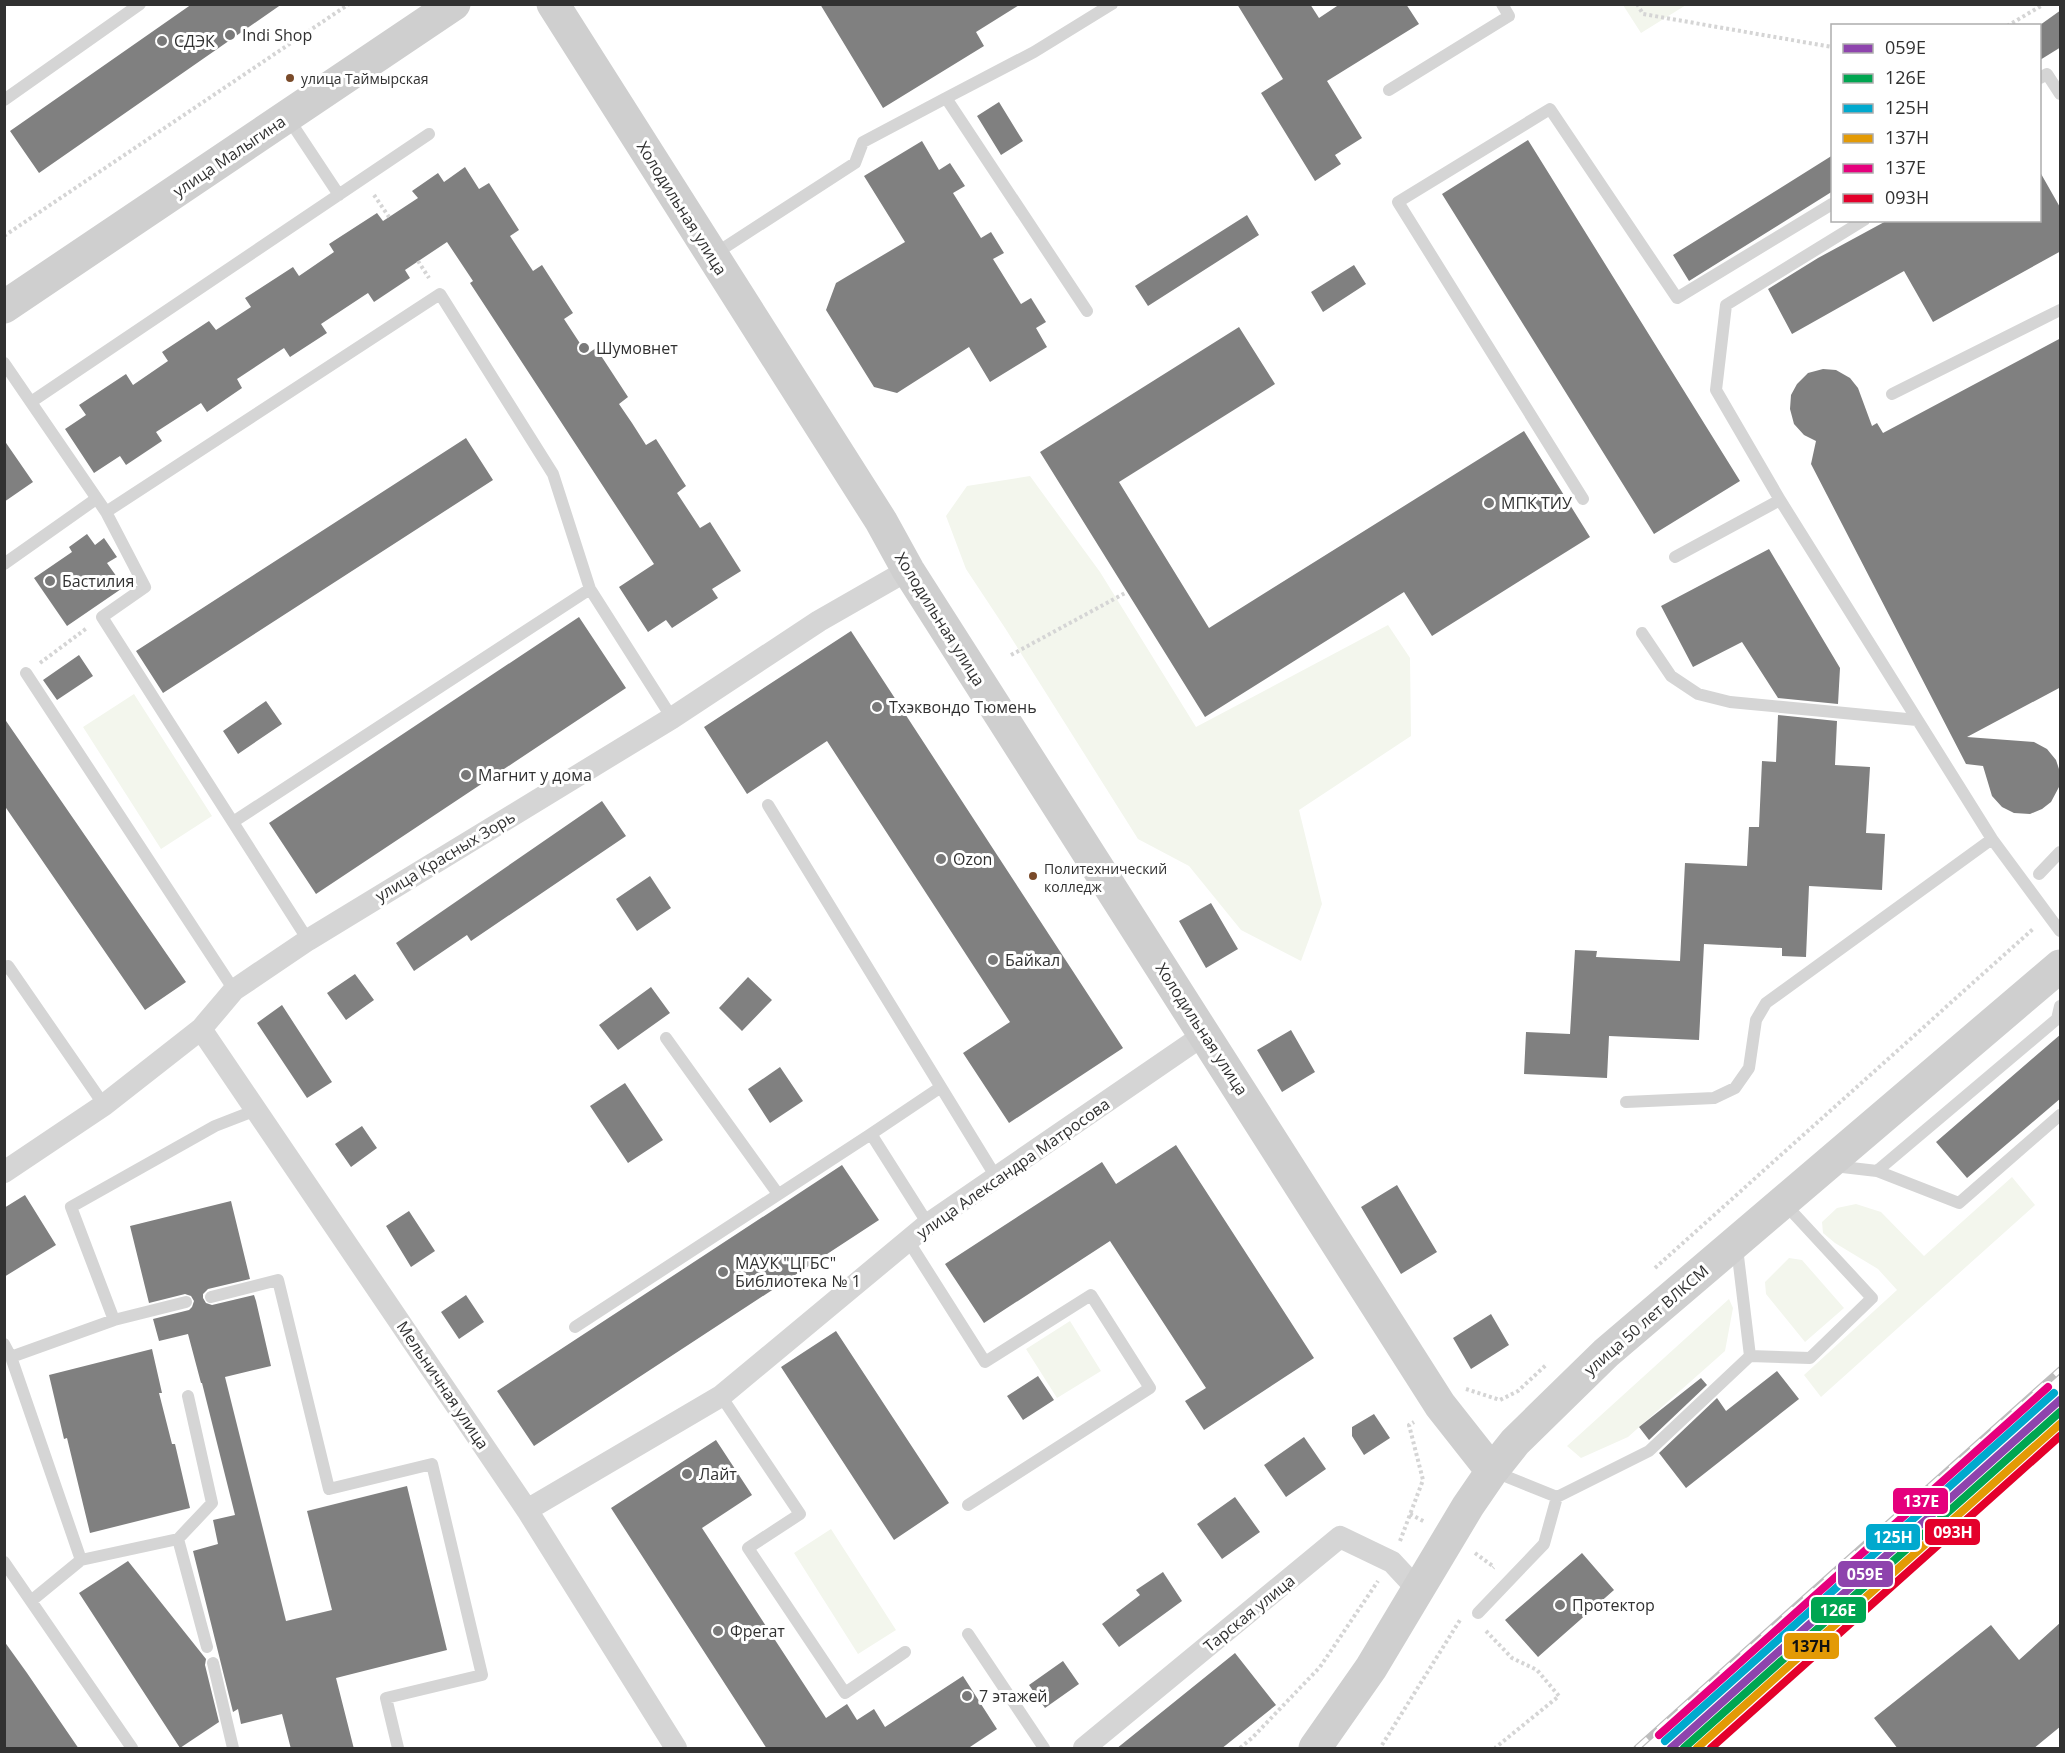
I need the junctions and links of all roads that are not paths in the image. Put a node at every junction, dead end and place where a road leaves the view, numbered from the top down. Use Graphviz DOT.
graph roads {
  1 [pos="140,4"];
  2 [pos="454,4"];
  3 [pos="553,4"];
  4 [pos="1112,4"];
  5 [pos="1502,4"];
  6 [pos="2041,77"];
  7 [pos="1389,90"];
  8 [pos="2061,94"];
  9 [pos="946,99"];
  10 [pos="4,100"];
  11 [pos="287,117"];
  12 [pos="429,134"];
  13 [pos="339,195"];
  14 [pos="1831,205"];
  15 [pos="1861,222"];
  16 [pos="712,256"];
  17 [pos="4,307"];
  18 [pos="2061,310"];
  19 [pos="1087,311"];
  20 [pos="4,363"];
  21 [pos="1892,394"];
  22 [pos="31,402"];
  23 [pos="96,499"];
  24 [pos="1583,499"];
  25 [pos="1780,500"];
  26 [pos="106,512"];
  27 [pos="1675,557"];
  28 [pos="4,564"];
  29 [pos="908,570"];
  30 [pos="590,589"];
  31 [pos="1642,633"];
  32 [pos="26,673"];
  33 [pos="672,718"];
  34 [pos="1917,720"];
  35 [pos="768,805"];
  36 [pos="233,822"];
  37 [pos="1992,839"];
  38 [pos="2061,852"];
  39 [pos="2039,874"];
  40 [pos="2061,931"];
  41 [pos="308,940"];
  42 [pos="2061,966"];
  43 [pos="4,969"];
  44 [pos="234,990"];
  45 [pos="2061,1006"];
  46 [pos="201,1029"];
  47 [pos="1205,1034"];
  48 [pos="666,1038"];
  49 [pos="941,1087"];
  50 [pos="1626,1102"];
  51 [pos="104,1105"];
  52 [pos="256,1110"];
  53 [pos="2061,1115"];
  54 [pos="871,1134"];
  55 [pos="1825,1165"];
  56 [pos="1877,1171"];
  57 [pos="4,1172"];
  58 [pos="996,1177"];
  59 [pos="778,1194"];
  60 [pos="1782,1201"];
  61 [pos="928,1224"];
  62 [pos="1736,1240"];
  63 [pos="909,1242"];
  64 [pos="211,1297"];
  65 [pos="186,1302"];
  66 [pos="114,1320"];
  67 [pos="575,1327"];
  68 [pos="4,1344"];
  69 [pos="1750,1356"];
  70 [pos="11,1357"];
  71 [pos="188,1396"];
  72 [pos="721,1396"];
  73 [pos="1492,1471"];
  74 [pos="1557,1497"];
  75 [pos="968,1505"];
  76 [pos="527,1510"];
  77 [pos="178,1539"];
  78 [pos="81,1560"];
  79 [pos="4,1562"];
  80 [pos="1418,1590"];
  81 [pos="31,1601"];
  82 [pos="1479,1619"];
  83 [pos="968,1634"];
  84 [pos="207,1647"];
  85 [pos="905,1653"];
  86 [pos="213,1663"];
  87 [pos="132,1749"];
  88 [pos="233,1749"];
  89 [pos="398,1749"];
  90 [pos="676,1749"];
  91 [pos="1044,1749"];
  92 [pos="1084,1749"];
  93 [pos="1315,1749"];
  1 -- 10 [label="lane"];
  2 -- 11 [label="street, улица Малыгина"];
  3 -- 16 [label="street, Холодильная улица"];
  4 -- 9 [label="lane"];
  5 -- 7 [label="lane"];
  6 -- 8 [label="lane"];
  9 -- 16 [label="lane"];
  9 -- 19 [label="lane"];
  11 -- 13 [label="lane"];
  11 -- 17 [label="street, улица Малыгина"];
  12 -- 13 [label="lane"];
  13 -- 22 [label="lane"];
  14 -- 24 [label="lane"];
  15 -- 25 [label="lane"];
  16 -- 29 [label="street, Холодильная улица"];
  18 -- 21 [label="lane"];
  20 -- 22 [label="lane"];
  22 -- 23 [label="lane"];
  23 -- 26 [label="lane"];
  23 -- 28 [label="lane"];
  25 -- 27 [label="lane"];
  25 -- 34 [label="lane"];
  26 -- 30 [label="lane"];
  26 -- 36 [label="lane"];
  29 -- 33 [label="street, улица Красных Зорь"];
  29 -- 47 [label="street, Холодильная улица"];
  30 -- 33 [label="lane"];
  30 -- 36 [label="lane"];
  31 -- 34 [label="lane"];
  32 -- 44 [label="lane"];
  33 -- 41 [label="street, улица Красных Зорь"];
  34 -- 37 [label="lane"];
  35 -- 49 [label="lane"];
  36 -- 41 [label="lane"];
  37 -- 40 [label="lane"];
  37 -- 50 [label="lane"];
  38 -- 39 [label="lane"];
  41 -- 44 [label="street, улица Красных Зорь"];
  42 -- 55 [label="street, улица 50 лет ВЛКСМ"];
  43 -- 51 [label="lane"];
  44 -- 46 [label="street, улица Красных Зорь"];
  45 -- 56 [label="lane"];
  46 -- 51 [label="street, улица Красных Зорь"];
  46 -- 52 [label="street, Мельничная улица"];
  47 -- 58 [label="street, улица Александра Матросова"];
  47 -- 73 [label="street, Холодильная улица"];
  48 -- 59 [label="lane"];
  49 -- 54 [label="lane"];
  49 -- 58 [label="lane"];
  51 -- 57 [label="street, улица Красных Зорь"];
  52 -- 66 [label="lane"];
  52 -- 76 [label="street, Мельничная улица"];
  53 -- 56 [label="lane"];
  54 -- 59 [label="lane"];
  54 -- 61 [label="lane"];
  55 -- 56 [label="lane"];
  55 -- 60 [label="street, улица 50 лет ВЛКСМ"];
  58 -- 61 [label="street, улица Александра Матросова"];
  59 -- 67 [label="lane"];
  60 -- 62 [label="street, улица 50 лет ВЛКСМ"];
  60 -- 69 [label="lane"];
  61 -- 63 [label="street, улица Александра Матросова"];
  62 -- 69 [label="lane"];
  62 -- 73 [label="street, улица 50 лет ВЛКСМ"];
  63 -- 72 [label="street, улица Александра Матросова"];
  63 -- 75 [label="lane"];
  64 -- 89 [label="lane"];
  65 -- 66 [label="lane"];
  66 -- 70 [label="lane"];
  68 -- 70 [label="lane"];
  69 -- 74 [label="lane"];
  70 -- 78 [label="lane"];
  71 -- 77 [label="lane"];
  72 -- 76 [label="street, улица Александра Матросова"];
  72 -- 85 [label="lane"];
  73 -- 74 [label="lane"];
  73 -- 80 [label="street, улица 50 лет ВЛКСМ"];
  74 -- 82 [label="lane"];
  76 -- 90 [label="street, Мельничная улица"];
  77 -- 78 [label="lane"];
  77 -- 84 [label="lane"];
  78 -- 81 [label="lane"];
  79 -- 81 [label="lane"];
  80 -- 92 [label="street, Тарская улица"];
  80 -- 93 [label="street, улица 50 лет ВЛКСМ"];
  81 -- 87 [label="lane"];
  83 -- 91 [label="lane"];
  86 -- 88 [label="lane"];
}
